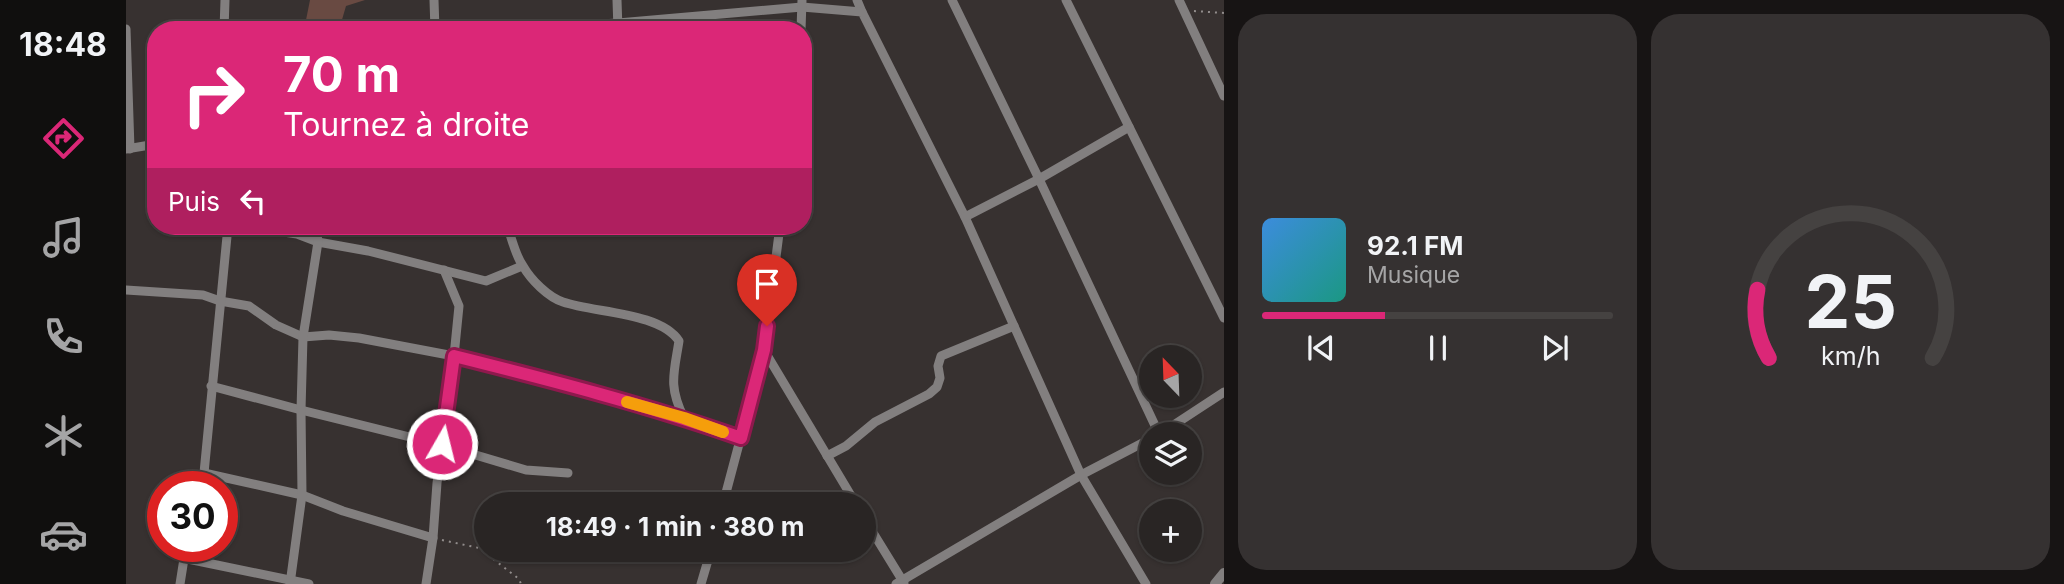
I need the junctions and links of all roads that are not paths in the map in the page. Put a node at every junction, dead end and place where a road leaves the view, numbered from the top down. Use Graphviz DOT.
graph roads {
  1 [pos="225,0"];
  2 [pos="434,0"];
  3 [pos="617,0"];
  4 [pos="857,0"];
  5 [pos="952,0"];
  6 [pos="1066,0"];
  7 [pos="802,4"];
  8 [pos="1181,5"];
  9 [pos="862,12"];
  10 [pos="224,21"];
  11 [pos="435,21"];
  12 [pos="618,21"];
  13 [pos="660,21"];
  14 [pos="126,29"];
  15 [pos="1224,96"];
  16 [pos="1129,127"];
  17 [pos="147,146"];
  18 [pos="128,149"];
  19 [pos="1039,179"];
  20 [pos="965,217"];
  21 [pos="227,235"];
  22 [pos="300,235"];
  23 [pos="317,235"];
  24 [pos="510,235"];
  25 [pos="779,235"];
  26 [pos="318,242"];
  27 [pos="522,266"];
  28 [pos="444,270"];
  29 [pos="126,290"];
  30 [pos="220,301"];
  31 [pos="1224,318"];
  32 [pos="1014,326"];
  33 [pos="303,337"];
  34 [pos="764,350"];
  35 [pos="454,356"];
  36 [pos="211,386"];
  37 [pos="1224,392"];
  38 [pos="301,410"];
  39 [pos="684,418"];
  40 [pos="1154,422"];
  41 [pos="1178,422"];
  42 [pos="741,438"];
  43 [pos="442,444"];
  44 [pos="1139,445"];
  45 [pos="827,456"];
  46 [pos="204,471"];
  47 [pos="568,473"];
  48 [pos="1081,475"];
  49 [pos="238,481"];
  50 [pos="726,492"];
  51 [pos="849,492"];
  52 [pos="302,495"];
  53 [pos="433,538"];
  54 [pos="876,539"];
  55 [pos="183,562"];
  56 [pos="202,562"];
  57 [pos="707,562"];
  58 [pos="1224,573"];
  59 [pos="290,581"];
  60 [pos="901,583"];
  61 [pos="180,584"];
  62 [pos="309,584"];
  63 [pos="426,584"];
  64 [pos="701,584"];
  65 [pos="1146,584"];
  66 [pos="1215,584"];
  1 -- 10 [label="street"];
  2 -- 11 [label="street"];
  3 -- 12 [label="street"];
  4 -- 9 [label="street"];
  5 -- 19 [label="street"];
  6 -- 16 [label="street"];
  7 -- 9 [label="street"];
  7 -- 13 [label="street"];
  8 -- 15 [label="street"];
  9 -- 20 [label="street"];
  14 -- 18 [label="street"];
  16 -- 19 [label="street"];
  16 -- 31 [label="street"];
  17 -- 18 [label="street"];
  19 -- 20 [label="street"];
  19 -- 40 [label="street"];
  20 -- 32 [label="street"];
  21 -- 30 [label="street"];
  22 -- 26 [label="street"];
  23 -- 26 [label="street"];
  24 -- 27 [label="street"];
  25 -- 34 [label="street"];
  26 -- 28 [label="street"];
  26 -- 33 [label="street"];
  27 -- 28 [label="street"];
  27 -- 39 [label="street"];
  28 -- 35 [label="street"];
  29 -- 30 [label="street"];
  30 -- 33 [label="street"];
  30 -- 36 [label="street"];
  32 -- 45 [label="street"];
  32 -- 48 [label="street"];
  33 -- 35 [label="street"];
  33 -- 38 [label="street"];
  34 -- 42 [label="street"];
  34 -- 45 [label="street"];
  35 -- 39 [label="street"];
  35 -- 43 [label="street"];
  36 -- 38 [label="street"];
  36 -- 46 [label="street"];
  37 -- 41 [label="street"];
  38 -- 43 [label="street"];
  38 -- 52 [label="street"];
  39 -- 42 [label="street"];
  42 -- 50 [label="street"];
  43 -- 47 [label="street"];
  43 -- 53 [label="street"];
  44 -- 48 [label="street"];
  45 -- 51 [label="street"];
  48 -- 60 [label="street"];
  48 -- 65 [label="street"];
  49 -- 52 [label="street"];
  52 -- 53 [label="street"];
  52 -- 59 [label="street"];
  53 -- 63 [label="street"];
  54 -- 60 [label="street"];
  55 -- 61 [label="street"];
  56 -- 59 [label="street"];
  57 -- 64 [label="street"];
  58 -- 66 [label="street"];
  59 -- 62 [label="street"];
}
